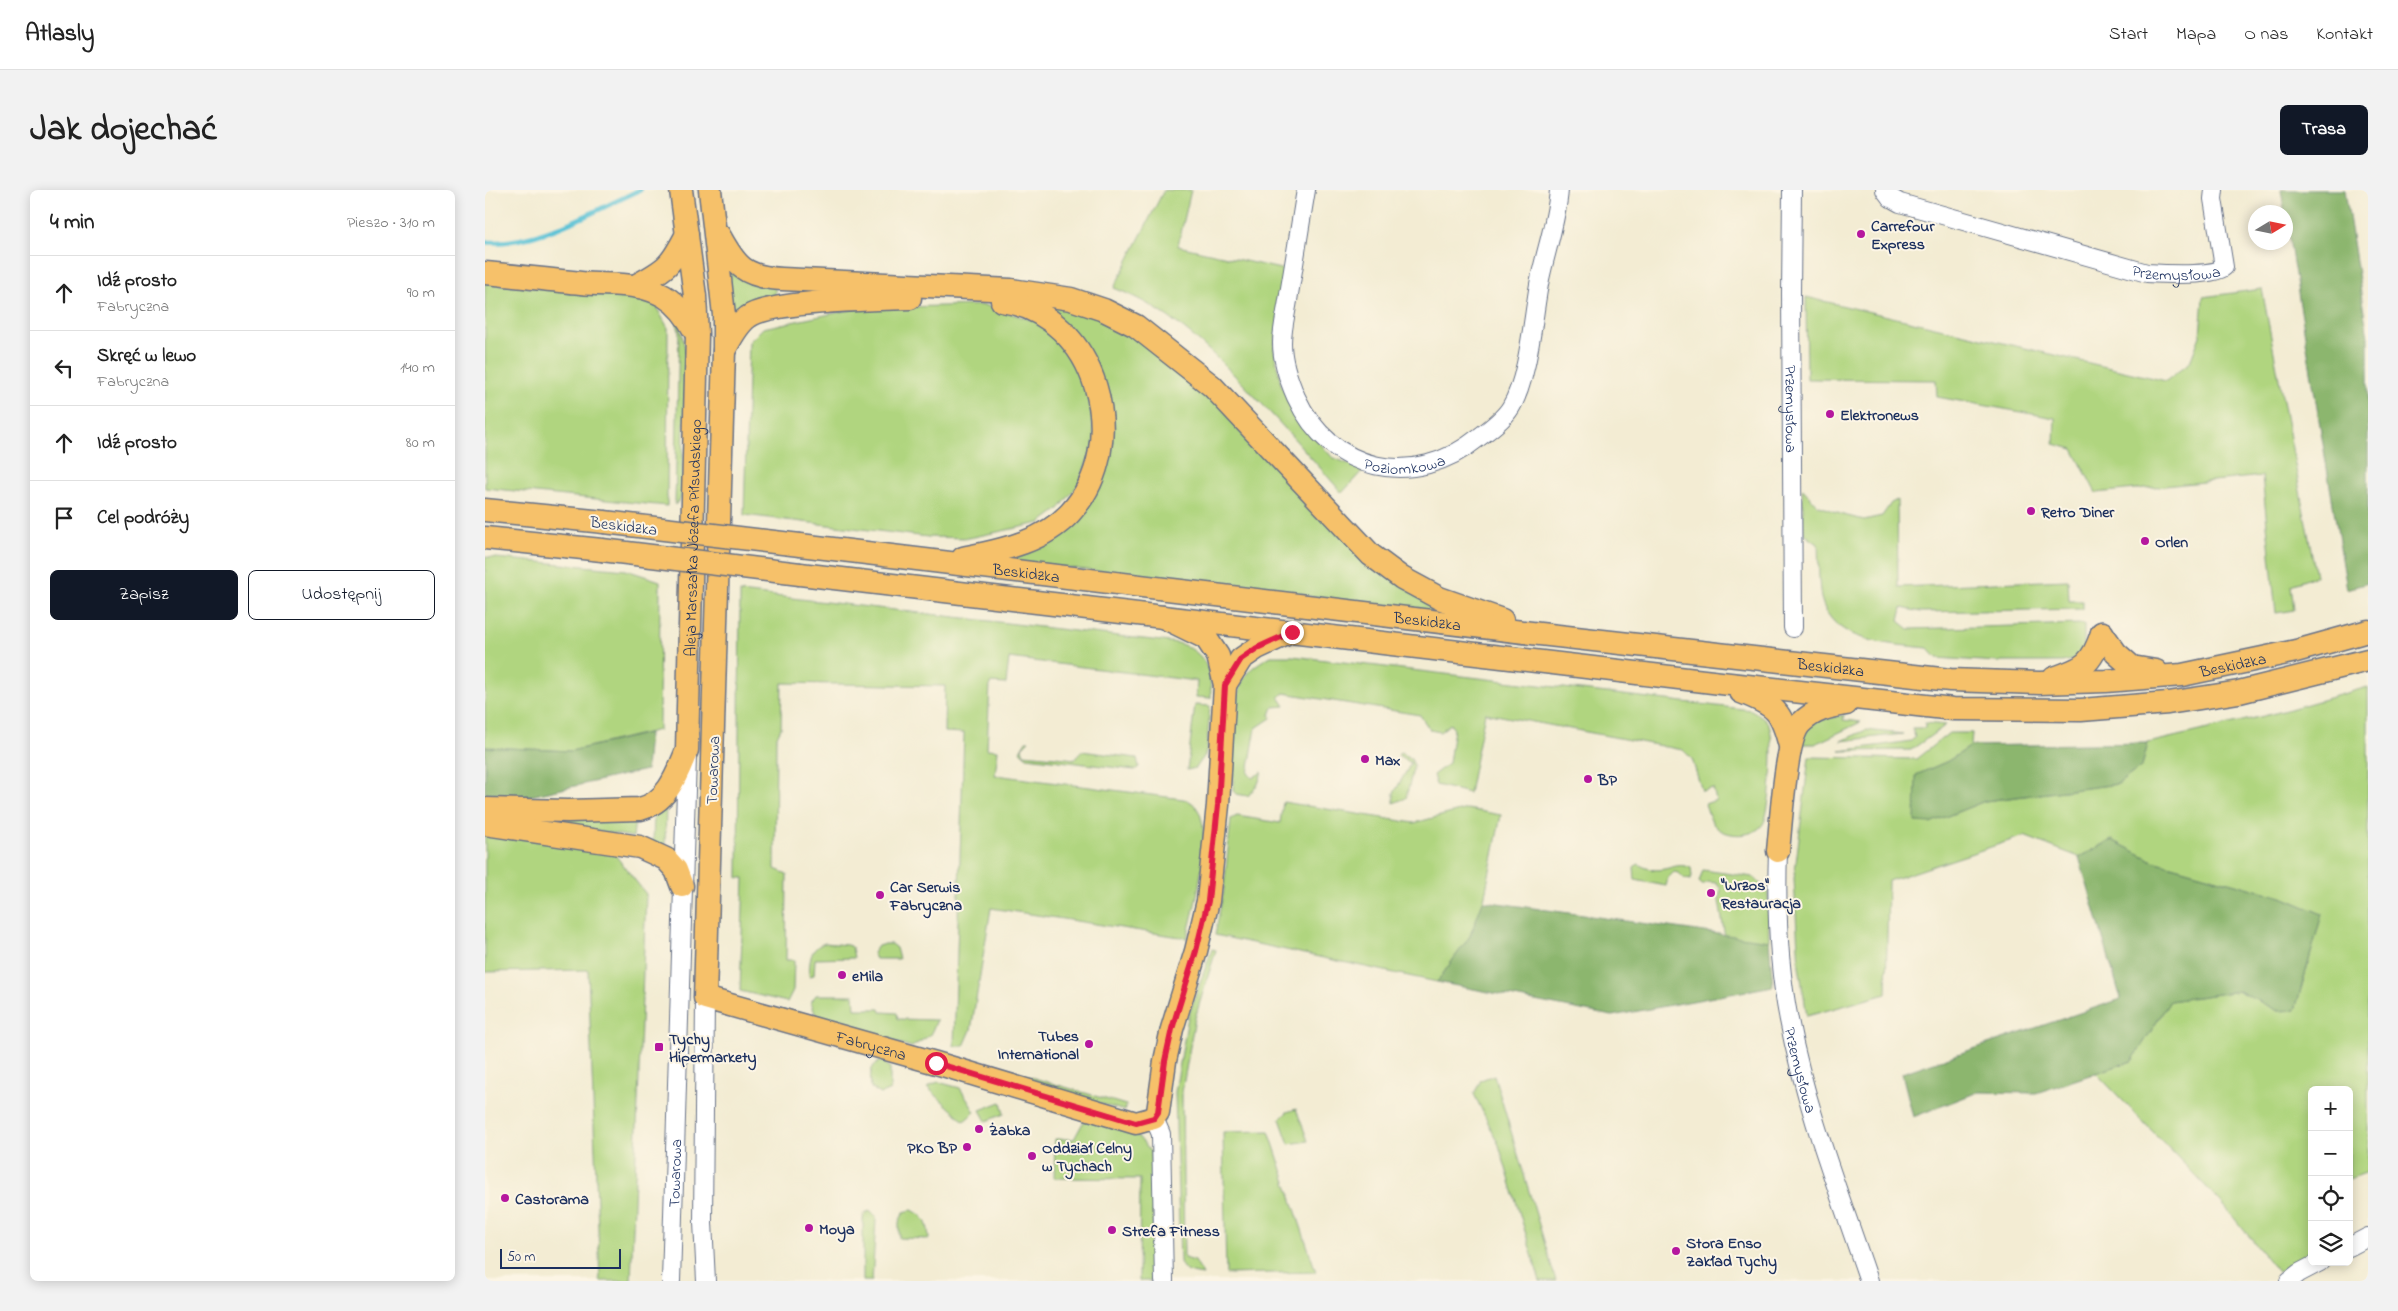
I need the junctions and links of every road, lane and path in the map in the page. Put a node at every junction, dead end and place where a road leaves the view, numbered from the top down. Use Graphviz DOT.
graph roads {
  1 [pos="681,190"];
  2 [pos="710,190"];
  3 [pos="1306,190"];
  4 [pos="1559,190"];
  5 [pos="1792,190"];
  6 [pos="1885,190"];
  7 [pos="2214,190"];
  8 [pos="715,228"];
  9 [pos="687,234"];
  10 [pos="485,273"];
  11 [pos="637,285"];
  12 [pos="697,334"];
  13 [pos="724,352"];
  14 [pos="485,510"];
  15 [pos="490,540"];
  16 [pos="943,562"];
  17 [pos="1163,617"];
  18 [pos="1793,628"];
  19 [pos="2368,630"];
  20 [pos="1292,632"];
  21 [pos="1540,634"];
  22 [pos="2368,660"];
  23 [pos="2181,675"];
  24 [pos="2039,683"];
  25 [pos="1721,684"];
  26 [pos="1225,685"];
  27 [pos="1864,700"];
  28 [pos="1790,746"];
  29 [pos="687,750"];
  30 [pos="485,809"];
  31 [pos="485,824"];
  32 [pos="1778,850"];
  33 [pos="683,886"];
  34 [pos="705,998"];
  35 [pos="1154,1118"];
  36 [pos="703,1222"];
  37 [pos="2368,1237"];
  38 [pos="2353,1245"];
  39 [pos="2312,1266"];
  40 [pos="671,1281"];
  41 [pos="697,1281"];
  42 [pos="706,1281"];
  43 [pos="1164,1281"];
  44 [pos="1869,1281"];
  45 [pos="2289,1281"];
  1 -- 9 [label="main road, Aleja Marszałka Józefa Piłsudskiego"];
  2 -- 8 [label="main road"];
  3 -- 4 [label="street, Poziomkowa"];
  5 -- 18 [label="street, Przemysłowa"];
  6 -- 7 [label="street, Przemysłowa"];
  8 -- 13 [label="main road"];
  8 -- 21 [label="main road"];
  9 -- 11 [label="main road"];
  9 -- 12 [label="main road, Aleja Marszałka Józefa Piłsudskiego"];
  10 -- 11 [label="main road"];
  11 -- 12 [label="main road"];
  12 -- 29 [label="main road, Aleja Marszałka Józefa Piłsudskiego"];
  13 -- 16 [label="main road"];
  13 -- 34 [label="main road, Towarowa"];
  14 -- 16 [label="main road, Beskidzka, bridge"];
  15 -- 17 [label="main road, Beskidzka, bridge"];
  16 -- 21 [label="main road, Beskidzka"];
  17 -- 20 [label="main road, Beskidzka"];
  17 -- 26 [label="main road"];
  19 -- 23 [label="main road, Beskidzka"];
  20 -- 25 [label="main road, Beskidzka"];
  20 -- 26 [label="main road"];
  21 -- 24 [label="main road, Beskidzka"];
  22 -- 27 [label="main road, Beskidzka"];
  23 -- 24 [label="main road, Beskidzka"];
  23 -- 24 [label="main road"];
  25 -- 27 [label="main road, Beskidzka"];
  25 -- 28 [label="main road"];
  26 -- 35 [label="main road"];
  27 -- 28 [label="main road"];
  28 -- 32 [label="main road"];
  29 -- 30 [label="main road"];
  29 -- 33 [label="street, Aleja Marszałka Józefa Piłsudskiego"];
  31 -- 33 [label="main road"];
  32 -- 44 [label="street, Przemysłowa"];
  33 -- 40 [label="street, Towarowa"];
  34 -- 35 [label="main road, Fabryczna"];
  34 -- 36 [label="street, Towarowa"];
  35 -- 43 [label="street"];
  36 -- 41 [label="street"];
  36 -- 42 [label="street"];
  37 -- 38 [label="street"];
  39 -- 45 [label="street"];
}
